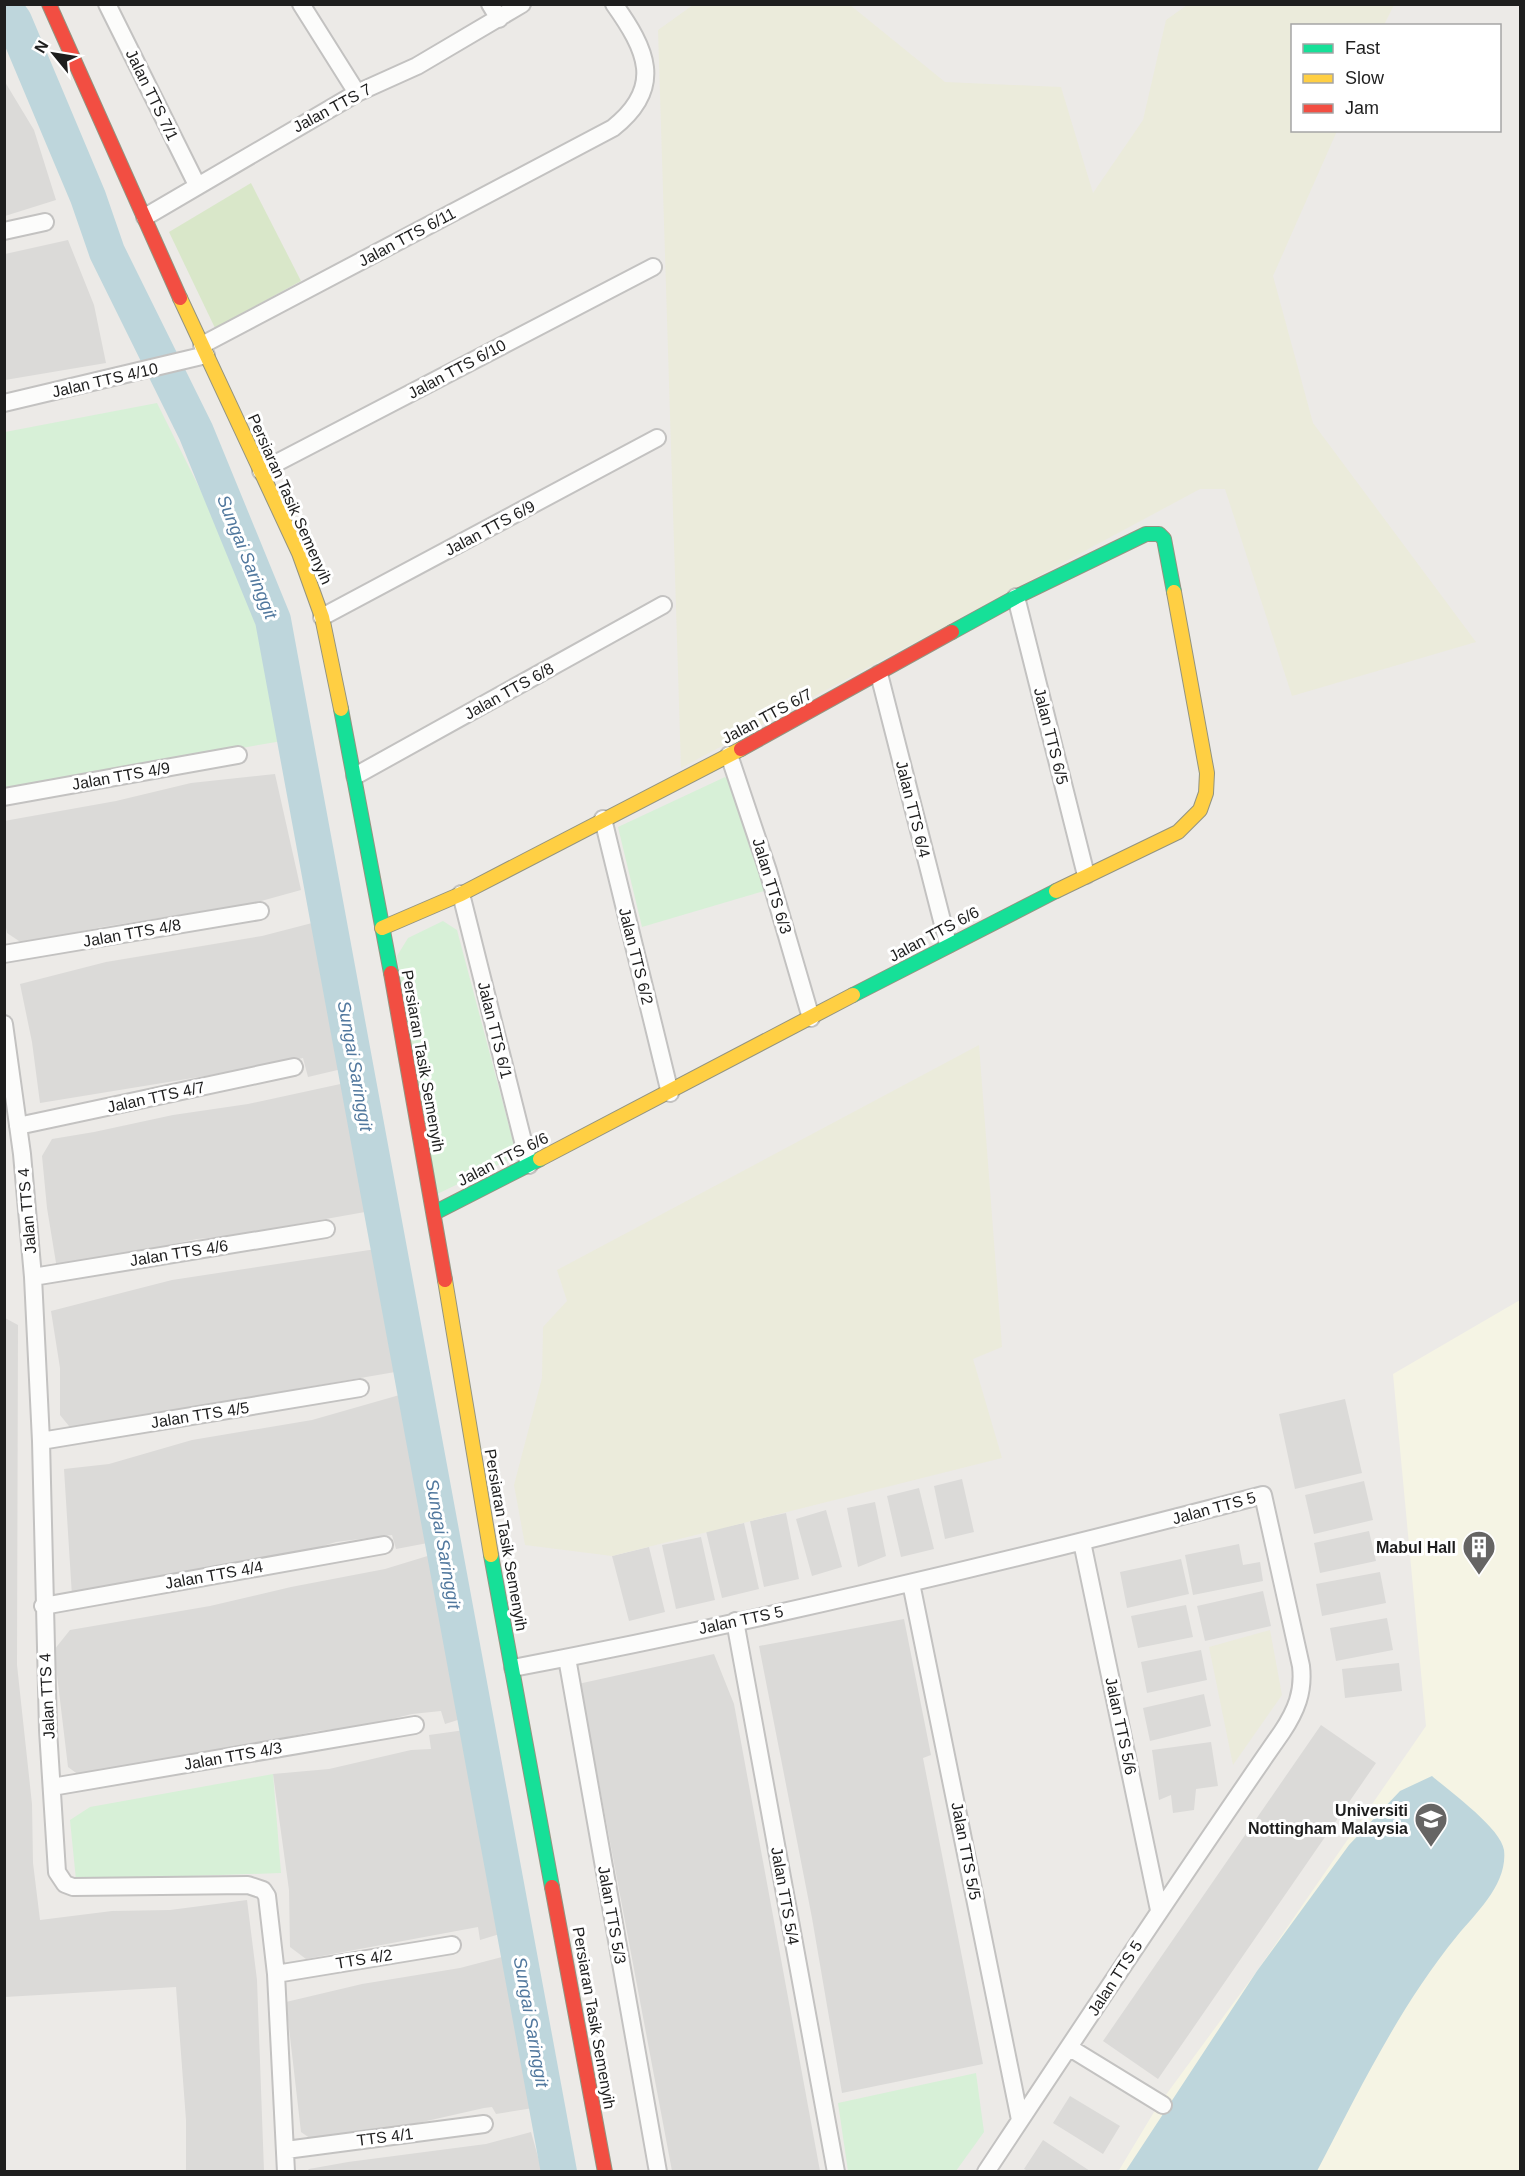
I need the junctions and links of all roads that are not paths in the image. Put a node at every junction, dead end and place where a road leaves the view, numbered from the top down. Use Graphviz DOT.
graph roads {
  1 [pos="50,4"];
  2 [pos="107,4"];
  3 [pos="301,4"];
  4 [pos="490,4"];
  5 [pos="522,4"];
  6 [pos="614,4"];
  7 [pos="499,19"];
  8 [pos="357,93"];
  9 [pos="197,185"];
  10 [pos="145,217"];
  11 [pos="45,222"];
  12 [pos="4,231"];
  13 [pos="653,267"];
  14 [pos="204,350"];
  15 [pos="4,403"];
  16 [pos="657,438"];
  17 [pos="261,471"];
  18 [pos="1164,539"];
  19 [pos="1016,597"];
  20 [pos="663,605"];
  21 [pos="322,617"];
  22 [pos="879,674"];
  23 [pos="238,755"];
  24 [pos="729,755"];
  25 [pos="355,777"];
  26 [pos="4,796"];
  27 [pos="603,819"];
  28 [pos="1086,875"];
  29 [pos="461,894"];
  30 [pos="260,911"];
  31 [pos="382,928"];
  32 [pos="948,944"];
  33 [pos="4,954"];
  34 [pos="811,1018"];
  35 [pos="4,1024"];
  36 [pos="294,1067"];
  37 [pos="670,1093"];
  38 [pos="18,1126"];
  39 [pos="529,1165"];
  40 [pos="434,1213"];
  41 [pos="326,1229"];
  42 [pos="33,1277"];
  43 [pos="360,1388"];
  44 [pos="41,1441"];
  45 [pos="1082,1542"];
  46 [pos="384,1545"];
  47 [pos="911,1583"];
  48 [pos="43,1606"];
  49 [pos="735,1621"];
  50 [pos="567,1658"];
  51 [pos="513,1668"];
  52 [pos="415,1725"];
  53 [pos="52,1787"];
  54 [pos="1159,1910"];
  55 [pos="452,1945"];
  56 [pos="276,1974"];
  57 [pos="1070,2048"];
  58 [pos="1163,2105"];
  59 [pos="1020,2120"];
  60 [pos="484,2124"];
  61 [pos="286,2150"];
  62 [pos="286,2172"];
  63 [pos="605,2172"];
  64 [pos="658,2172"];
  65 [pos="836,2172"];
  66 [pos="986,2172"];
  1 -- 10 [label="street, Persiaran Tasik Semenyih"];
  2 -- 9 [label="street, Jalan TTS 7/1"];
  3 -- 8 [label="street"];
  4 -- 7 [label="street"];
  5 -- 7 [label="street, Jalan TTS 7"];
  6 -- 14 [label="street, Jalan TTS 6/11"];
  7 -- 8 [label="street, Jalan TTS 7"];
  8 -- 9 [label="street, Jalan TTS 7"];
  9 -- 10 [label="street, Jalan TTS 7"];
  10 -- 14 [label="street, Persiaran Tasik Semenyih"];
  11 -- 12 [label="street"];
  13 -- 17 [label="street, Jalan TTS 6/10"];
  14 -- 15 [label="street, Jalan TTS 4/10"];
  14 -- 17 [label="street, Persiaran Tasik Semenyih"];
  16 -- 21 [label="street, Jalan TTS 6/9"];
  17 -- 21 [label="street, Persiaran Tasik Semenyih"];
  18 -- 19 [label="street, Jalan TTS 6/7"];
  18 -- 28 [label="street, Jalan TTS 6/6"];
  19 -- 22 [label="street, Jalan TTS 6/7"];
  19 -- 28 [label="street, Jalan TTS 6/5"];
  20 -- 25 [label="street, Jalan TTS 6/8"];
  21 -- 25 [label="street, Persiaran Tasik Semenyih"];
  22 -- 24 [label="street, Jalan TTS 6/7"];
  22 -- 32 [label="street, Jalan TTS 6/4"];
  23 -- 26 [label="street, Jalan TTS 4/9"];
  24 -- 27 [label="street, Jalan TTS 6/7"];
  24 -- 34 [label="street, Jalan TTS 6/3"];
  25 -- 31 [label="street, Persiaran Tasik Semenyih"];
  27 -- 29 [label="street, Jalan TTS 6/7"];
  27 -- 37 [label="street, Jalan TTS 6/2"];
  28 -- 32 [label="street, Jalan TTS 6/6"];
  29 -- 31 [label="street, Jalan TTS 6/7"];
  29 -- 39 [label="street, Jalan TTS 6/1"];
  30 -- 33 [label="street, Jalan TTS 4/8"];
  31 -- 40 [label="street, Persiaran Tasik Semenyih"];
  32 -- 34 [label="street, Jalan TTS 6/6"];
  34 -- 37 [label="street, Jalan TTS 6/6"];
  35 -- 38 [label="street, Jalan TTS 4"];
  36 -- 38 [label="street, Jalan TTS 4/7"];
  37 -- 39 [label="street, Jalan TTS 6/6"];
  38 -- 42 [label="street, Jalan TTS 4"];
  39 -- 40 [label="street, Jalan TTS 6/6"];
  40 -- 51 [label="street, Persiaran Tasik Semenyih"];
  41 -- 42 [label="street, Jalan TTS 4/6"];
  42 -- 44 [label="street, Jalan TTS 4"];
  43 -- 44 [label="street, Jalan TTS 4/5"];
  44 -- 48 [label="street, Jalan TTS 4"];
  45 -- 47 [label="street, Jalan TTS 5"];
  45 -- 54 [label="street, Jalan TTS 5/6"];
  45 -- 54 [label="street, Jalan TTS 5"];
  46 -- 48 [label="street, Jalan TTS 4/4"];
  47 -- 49 [label="street, Jalan TTS 5"];
  47 -- 59 [label="street, Jalan TTS 5/5"];
  48 -- 53 [label="street, Jalan TTS 4"];
  49 -- 50 [label="street, Jalan TTS 5"];
  49 -- 65 [label="street, Jalan TTS 5/4"];
  50 -- 51 [label="street, Jalan TTS 5"];
  50 -- 64 [label="street, Jalan TTS 5/3"];
  51 -- 63 [label="street, Persiaran Tasik Semenyih"];
  52 -- 53 [label="street, Jalan TTS 4/3"];
  53 -- 56 [label="street, Jalan TTS 4"];
  54 -- 57 [label="street, Jalan TTS 5"];
  55 -- 56 [label="street, TTS 4/2"];
  56 -- 61 [label="street, Jalan TTS 4"];
  57 -- 58 [label="street"];
  57 -- 59 [label="street, Jalan TTS 5"];
  59 -- 66 [label="street, Jalan TTS 5"];
  60 -- 61 [label="street, TTS 4/1"];
  61 -- 62 [label="street, Jalan TTS 4"];
}
